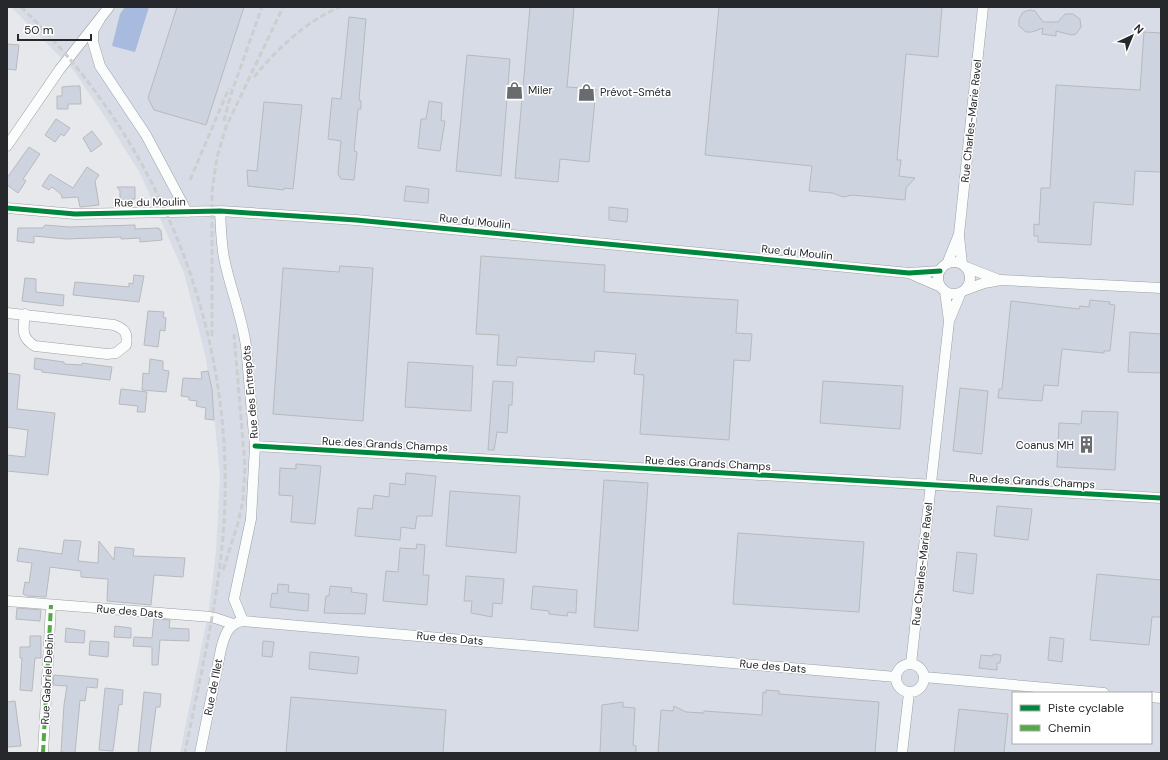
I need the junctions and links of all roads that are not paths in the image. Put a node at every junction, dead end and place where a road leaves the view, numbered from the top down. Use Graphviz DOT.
graph roads {
  1 [pos="109,7"];
  2 [pos="983,7"];
  3 [pos="100,19"];
  4 [pos="7,146"];
  5 [pos="7,208"];
  6 [pos="220,211"];
  7 [pos="188,212"];
  8 [pos="958,234"];
  9 [pos="964,265"];
  10 [pos="943,267"];
  11 [pos="909,273"];
  12 [pos="1001,280"];
  13 [pos="1161,288"];
  14 [pos="943,289"];
  15 [pos="963,291"];
  16 [pos="7,313"];
  17 [pos="25,314"];
  18 [pos="949,322"];
  19 [pos="255,446"];
  20 [pos="931,486"];
  21 [pos="1161,498"];
  22 [pos="7,601"];
  23 [pos="51,605"];
  24 [pos="243,620"];
  25 [pos="233,624"];
  26 [pos="911,664"];
  27 [pos="896,677"];
  28 [pos="924,677"];
  29 [pos="1093,692"];
  30 [pos="908,693"];
  31 [pos="43,753"];
  32 [pos="200,753"];
  33 [pos="902,753"];
  1 -- 3 [label="street"];
  2 -- 8 [label="street, Rue Charles-Marie Ravel"];
  3 -- 4 [label="street"];
  3 -- 7 [label="street"];
  5 -- 7 [label="street, Rue du Moulin"];
  6 -- 7 [label="street, Rue du Moulin"];
  6 -- 11 [label="street, Rue du Moulin"];
  6 -- 19 [label="street, Rue des Entrepôts"];
  8 -- 9 [label="street, Rue Charles-Marie Ravel"];
  8 -- 10 [label="street, Rue Charles-Marie Ravel"];
  9 -- 10 [label="street"];
  9 -- 12 [label="street"];
  9 -- 15 [label="street"];
  10 -- 11 [label="street, Rue du Moulin"];
  10 -- 14 [label="street"];
  11 -- 14 [label="street, Rue du Moulin"];
  12 -- 13 [label="street"];
  12 -- 15 [label="street"];
  14 -- 15 [label="street"];
  14 -- 18 [label="street, Rue Charles-Marie Ravel"];
  15 -- 18 [label="street, Rue Charles-Marie Ravel"];
  16 -- 17 [label="street"];
  17 -- 17 [label="street"];
  18 -- 20 [label="street, Rue Charles-Marie Ravel"];
  19 -- 20 [label="street, Rue des Grands Champs"];
  19 -- 24 [label="street, Rue des Entrepôts"];
  20 -- 21 [label="street, Rue des Grands Champs"];
  20 -- 26 [label="street, Rue Charles-Marie Ravel"];
  22 -- 23 [label="street, Rue des Dats"];
  23 -- 25 [label="street, Rue des Dats"];
  23 -- 31 [label="street, Rue Gabriel Debin"];
  24 -- 25 [label="street, Rue des Dats"];
  24 -- 27 [label="street, Rue des Dats"];
  25 -- 32 [label="street, Rue de l'Ilet"];
  26 -- 27 [label="street"];
  26 -- 28 [label="street"];
  27 -- 30 [label="street"];
  28 -- 29 [label="street"];
  28 -- 30 [label="street"];
  30 -- 33 [label="street"];
}
